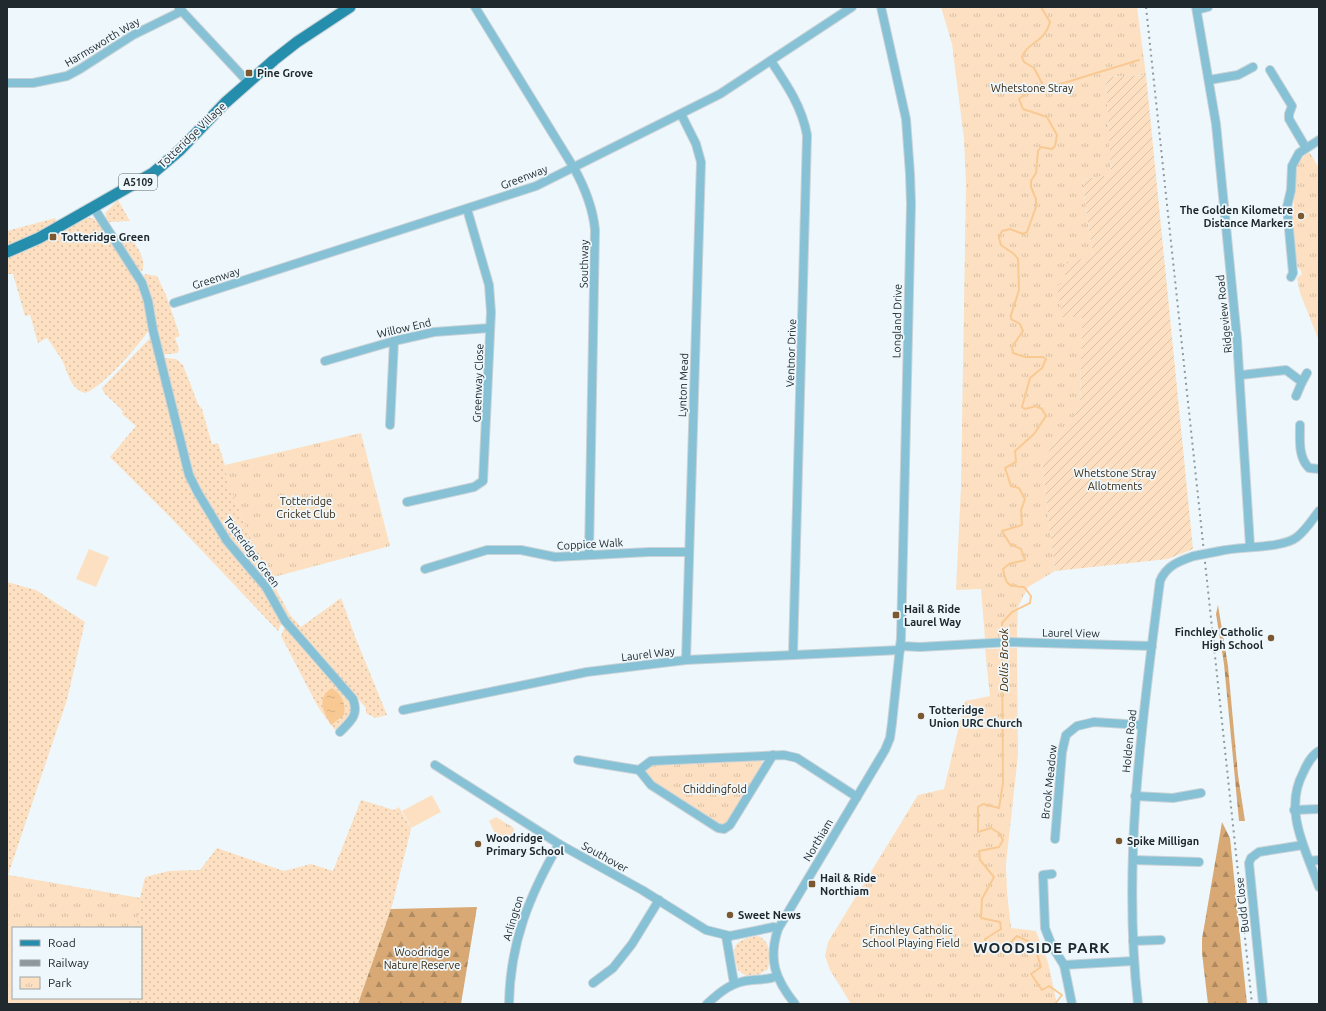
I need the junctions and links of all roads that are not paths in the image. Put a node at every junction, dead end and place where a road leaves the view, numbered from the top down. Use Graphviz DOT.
graph roads {
  1 [pos="350,7"];
  2 [pos="475,7"];
  3 [pos="852,7"];
  4 [pos="881,7"];
  5 [pos="1208,7"];
  6 [pos="180,9"];
  7 [pos="1197,9"];
  8 [pos="771,61"];
  9 [pos="1253,67"];
  10 [pos="1270,70"];
  11 [pos="1209,80"];
  12 [pos="248,82"];
  13 [pos="7,83"];
  14 [pos="681,114"];
  15 [pos="1319,140"];
  16 [pos="1306,148"];
  17 [pos="574,168"];
  18 [pos="94,208"];
  19 [pos="467,209"];
  20 [pos="7,252"];
  21 [pos="1291,277"];
  22 [pos="174,303"];
  23 [pos="490,328"];
  24 [pos="394,341"];
  25 [pos="325,361"];
  26 [pos="1307,373"];
  27 [pos="1241,375"];
  28 [pos="1302,382"];
  29 [pos="1296,396"];
  30 [pos="390,425"];
  31 [pos="1300,425"];
  32 [pos="1319,469"];
  33 [pos="407,502"];
  34 [pos="1319,511"];
  35 [pos="1250,546"];
  36 [pos="689,552"];
  37 [pos="589,554"];
  38 [pos="425,569"];
  39 [pos="989,643"];
  40 [pos="900,645"];
  41 [pos="1152,646"];
  42 [pos="793,654"];
  43 [pos="686,660"];
  44 [pos="403,710"];
  45 [pos="1141,725"];
  46 [pos="340,732"];
  47 [pos="1319,751"];
  48 [pos="773,755"];
  49 [pos="578,760"];
  50 [pos="435,765"];
  51 [pos="639,770"];
  52 [pos="1201,793"];
  53 [pos="858,796"];
  54 [pos="1135,796"];
  55 [pos="1319,809"];
  56 [pos="1294,810"];
  57 [pos="1055,839"];
  58 [pos="559,844"];
  59 [pos="1303,845"];
  60 [pos="1133,860"];
  61 [pos="1319,860"];
  62 [pos="1310,861"];
  63 [pos="1199,862"];
  64 [pos="1052,874"];
  65 [pos="1319,887"];
  66 [pos="658,900"];
  67 [pos="778,928"];
  68 [pos="726,936"];
  69 [pos="1161,940"];
  70 [pos="1133,941"];
  71 [pos="1133,961"];
  72 [pos="1064,965"];
  73 [pos="777,976"];
  74 [pos="593,983"];
  75 [pos="734,983"];
  76 [pos="509,1004"];
  77 [pos="707,1004"];
  78 [pos="795,1004"];
  79 [pos="1072,1004"];
  80 [pos="1138,1004"];
  81 [pos="1263,1004"];
  1 -- 12 [label="main road, A5109"];
  2 -- 17 [label="street, Southway"];
  3 -- 8 [label="street, Greenway"];
  4 -- 40 [label="street, Longland Drive"];
  5 -- 7 [label="street"];
  6 -- 12 [label="street"];
  6 -- 13 [label="street, Harmsworth Way"];
  7 -- 11 [label="street, Ridgeview Road"];
  8 -- 14 [label="street, Greenway"];
  8 -- 42 [label="street, Ventnor Drive"];
  9 -- 11 [label="street"];
  10 -- 16 [label="street"];
  11 -- 27 [label="street, Ridgeview Road"];
  12 -- 18 [label="main road, Totteridge Village / A5109"];
  14 -- 17 [label="street, Greenway"];
  14 -- 36 [label="street, Lynton Mead"];
  15 -- 16 [label="street"];
  16 -- 21 [label="street"];
  17 -- 19 [label="street, Greenway"];
  17 -- 37 [label="street, Southway"];
  18 -- 20 [label="main road, Totteridge Village / A5109"];
  18 -- 46 [label="street, Totteridge Green"];
  19 -- 22 [label="street, Greenway"];
  19 -- 23 [label="street, Greenway Close"];
  23 -- 24 [label="street, Willow End"];
  23 -- 33 [label="street, Greenway Close"];
  24 -- 25 [label="street, Willow End"];
  24 -- 30 [label="street"];
  26 -- 28 [label="street"];
  27 -- 28 [label="street"];
  27 -- 35 [label="street, Ridgeview Road"];
  28 -- 29 [label="street"];
  31 -- 32 [label="street"];
  34 -- 35 [label="street, Holden Road"];
  35 -- 41 [label="street, Holden Road, bridge"];
  36 -- 37 [label="street, Coppice Walk"];
  36 -- 43 [label="street, Lynton Mead"];
  37 -- 38 [label="street, Coppice Walk"];
  39 -- 40 [label="street, Laurel Way"];
  39 -- 41 [label="street, Laurel View"];
  40 -- 42 [label="street, Laurel Way"];
  40 -- 53 [label="street, Northiam"];
  41 -- 45 [label="street, Holden Road"];
  42 -- 43 [label="street, Laurel Way"];
  43 -- 44 [label="street, Laurel Way"];
  45 -- 54 [label="street, Holden Road"];
  45 -- 57 [label="street, Brook Meadow"];
  47 -- 56 [label="street"];
  48 -- 51 [label="street"];
  48 -- 51 [label="street"];
  48 -- 53 [label="street"];
  49 -- 51 [label="street"];
  50 -- 58 [label="street, Southover"];
  52 -- 54 [label="street"];
  53 -- 67 [label="street, Northiam"];
  54 -- 60 [label="street, Holden Road"];
  55 -- 56 [label="street"];
  56 -- 59 [label="street"];
  58 -- 66 [label="street, Southover"];
  58 -- 76 [label="street, Arlington"];
  59 -- 62 [label="street"];
  59 -- 81 [label="street, Budd Close"];
  60 -- 63 [label="street"];
  60 -- 70 [label="street, Holden Road"];
  61 -- 62 [label="street"];
  62 -- 65 [label="street"];
  64 -- 72 [label="street"];
  66 -- 68 [label="street, Southover"];
  66 -- 74 [label="street"];
  67 -- 68 [label="street, Southover"];
  67 -- 73 [label="street, Northiam"];
  68 -- 75 [label="street"];
  69 -- 70 [label="street"];
  70 -- 71 [label="street, Holden Road"];
  71 -- 72 [label="street"];
  71 -- 80 [label="street, Holden Road"];
  72 -- 79 [label="street"];
  73 -- 75 [label="street"];
  73 -- 78 [label="street"];
  75 -- 77 [label="street"];
}
